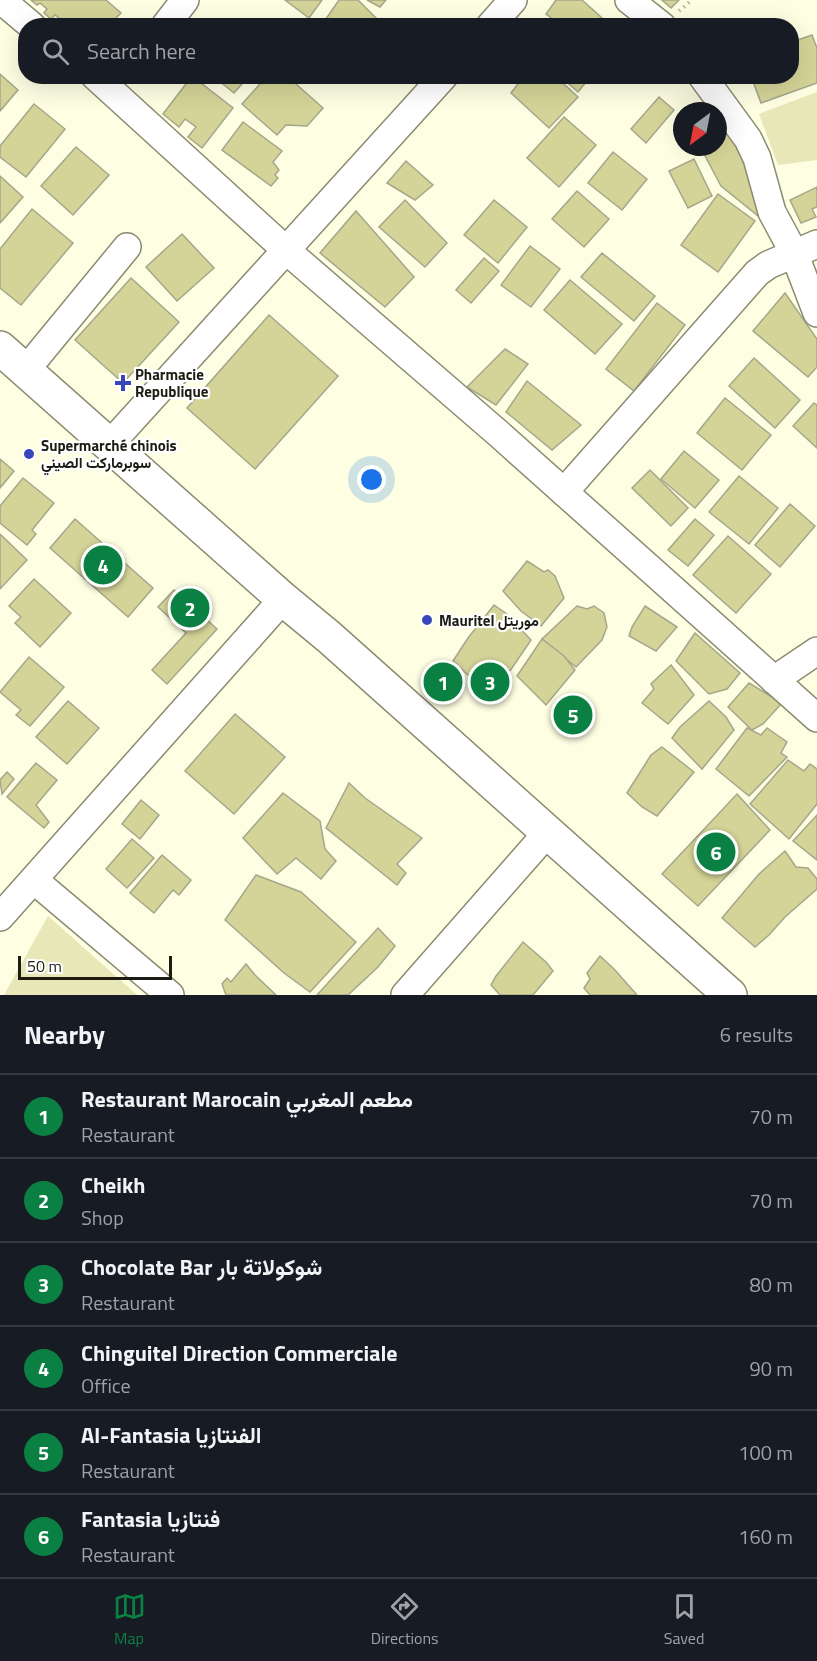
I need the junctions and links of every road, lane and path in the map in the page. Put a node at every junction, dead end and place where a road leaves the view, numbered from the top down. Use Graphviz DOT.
graph roads {
  1 [pos="1,0"];
  2 [pos="185,0"];
  3 [pos="513,0"];
  4 [pos="629,0"];
  5 [pos="22,18"];
  6 [pos="171,18"];
  7 [pos="497,18"];
  8 [pos="652,18"];
  9 [pos="114,84"];
  10 [pos="437,84"];
  11 [pos="708,84"];
  12 [pos="127,246"];
  13 [pos="806,248"];
  14 [pos="287,251"];
  15 [pos="817,313"];
  16 [pos="0,348"];
  17 [pos="25,371"];
  18 [pos="110,444"];
  19 [pos="564,492"];
  20 [pos="283,599"];
  21 [pos="817,651"];
  22 [pos="774,680"];
  23 [pos="817,718"];
  24 [pos="548,832"];
  25 [pos="34,880"];
  26 [pos="0,917"];
  27 [pos="170,995"];
  28 [pos="405,995"];
  29 [pos="730,995"];
  1 -- 5 [label="street"];
  2 -- 6 [label="street"];
  3 -- 7 [label="street"];
  4 -- 8 [label="street"];
  9 -- 14 [label="street"];
  10 -- 14 [label="street"];
  11 -- 13 [label="street"];
  12 -- 17 [label="street"];
  13 -- 15 [label="street"];
  13 -- 19 [label="street"];
  14 -- 18 [label="street"];
  14 -- 19 [label="street"];
  16 -- 17 [label="main road"];
  17 -- 18 [label="main road"];
  18 -- 20 [label="main road"];
  19 -- 22 [label="street"];
  20 -- 24 [label="main road"];
  20 -- 25 [label="street"];
  21 -- 22 [label="street"];
  22 -- 23 [label="street"];
  24 -- 28 [label="street"];
  24 -- 29 [label="main road"];
  25 -- 26 [label="street"];
  25 -- 27 [label="street"];
}
